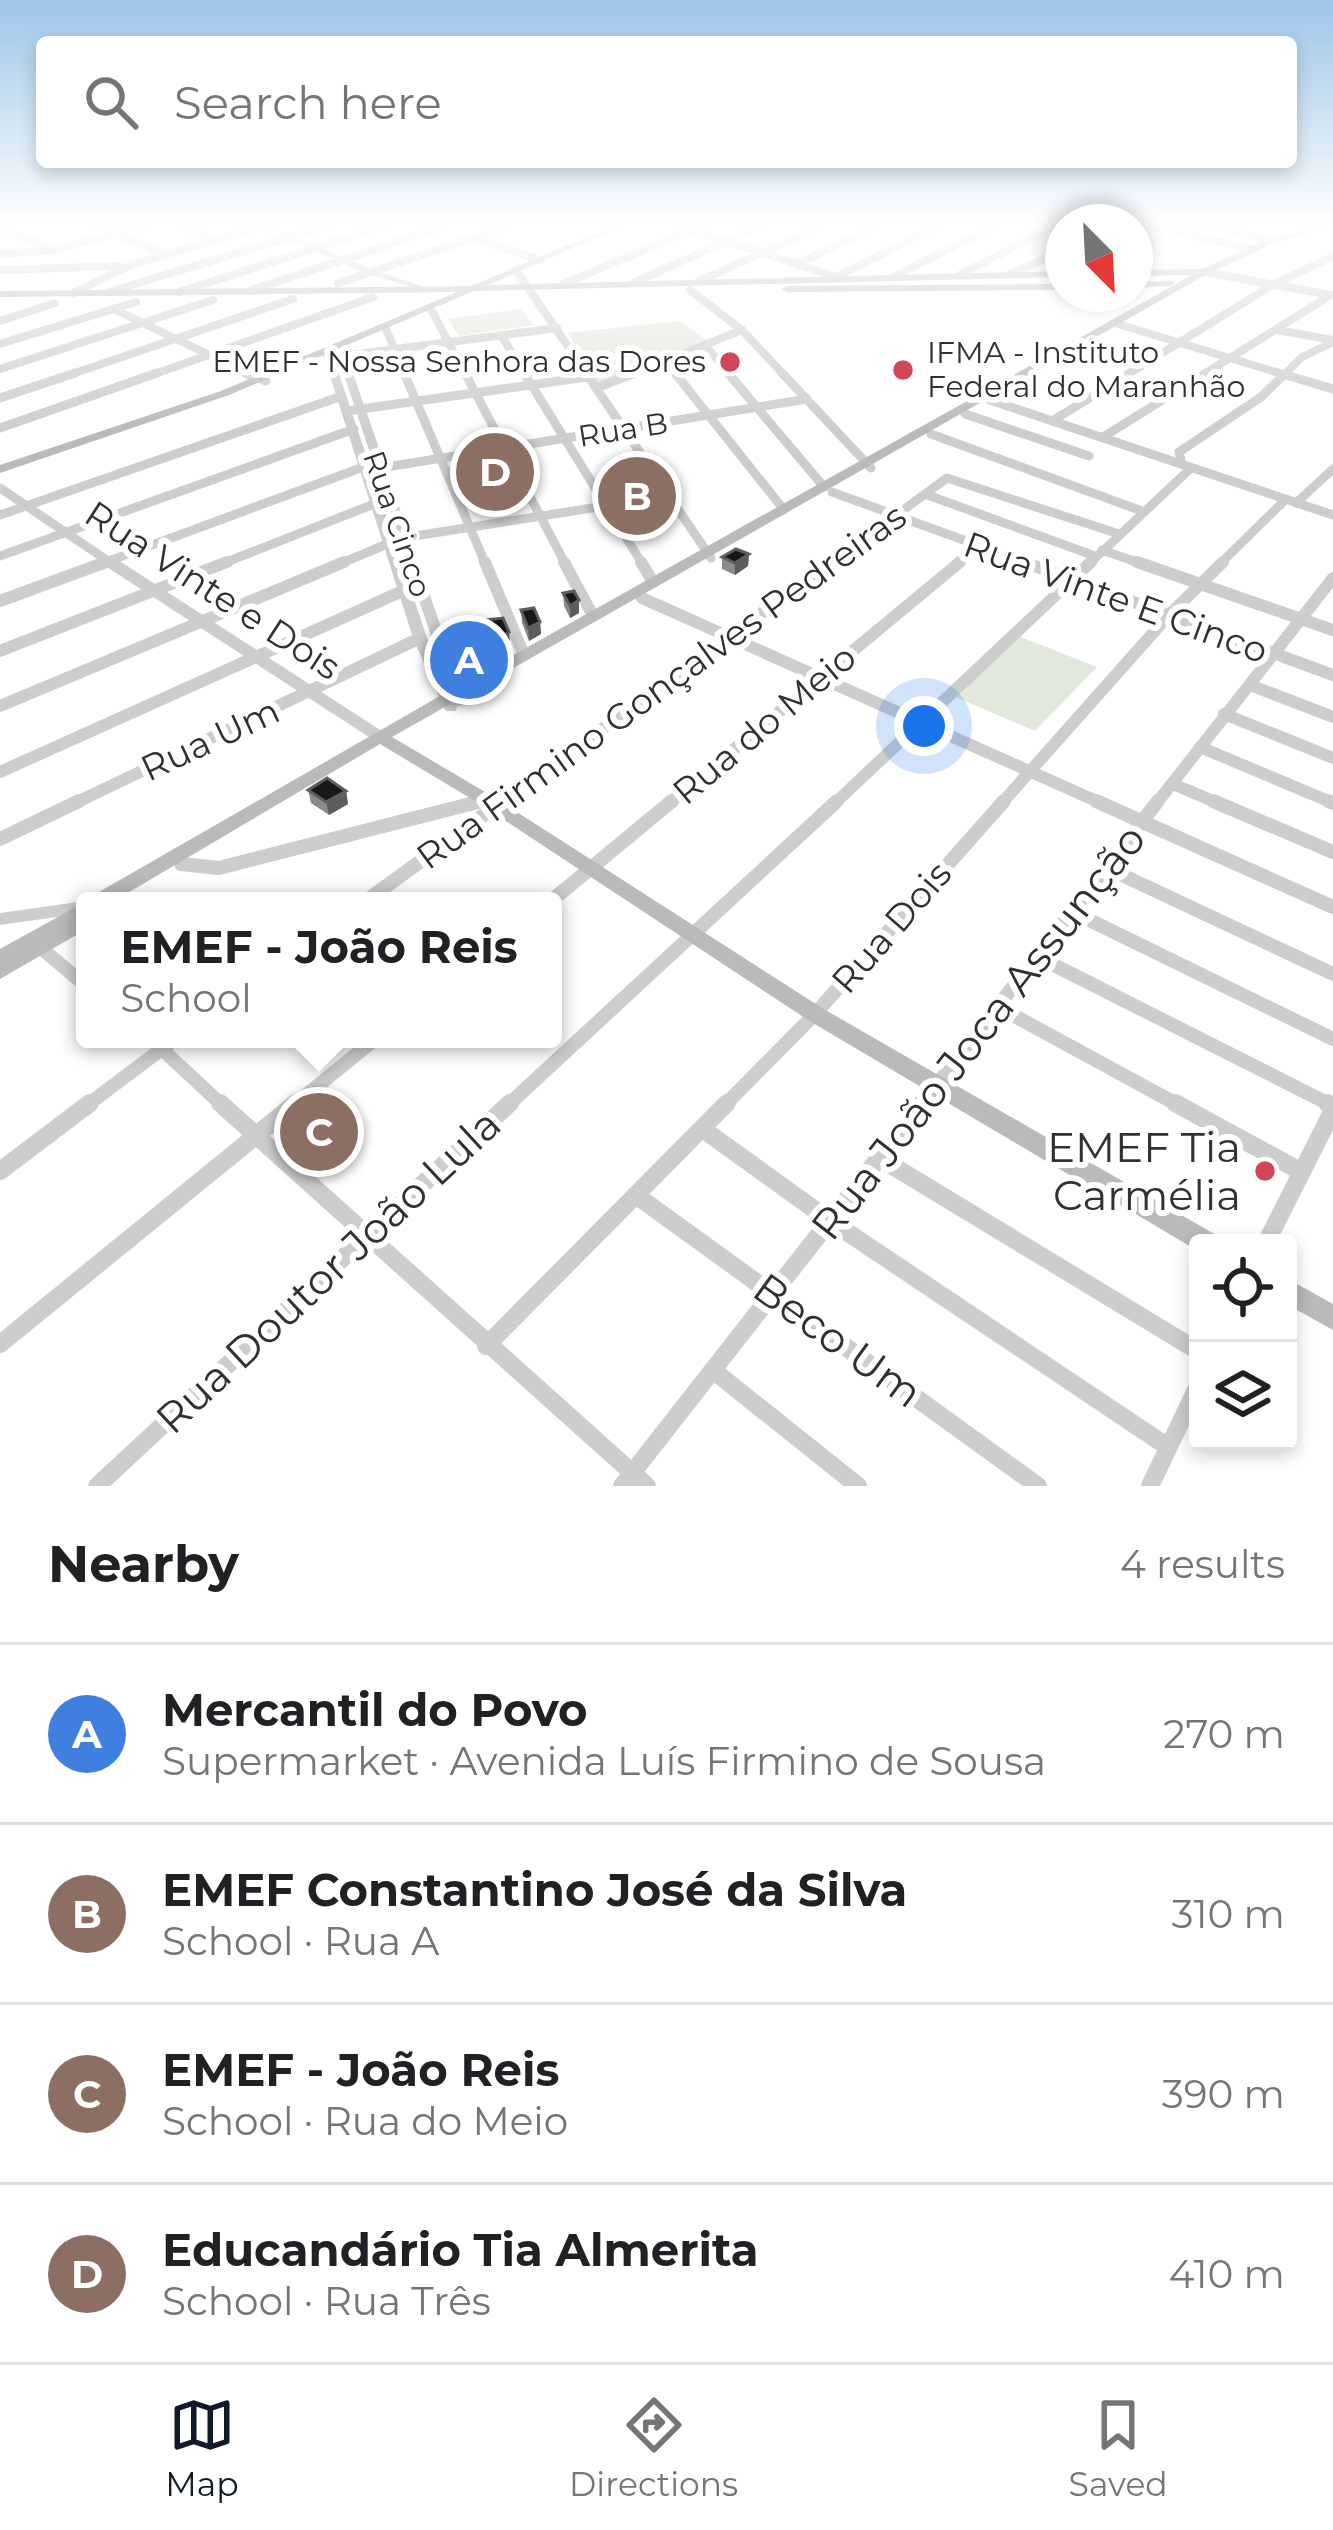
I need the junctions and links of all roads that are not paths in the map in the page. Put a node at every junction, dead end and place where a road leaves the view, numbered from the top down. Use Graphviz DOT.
graph roads {
  1 [pos="358,293"];
  2 [pos="371,293"];
  3 [pos="412,293"];
  4 [pos="462,293"];
  5 [pos="482,293"];
  6 [pos="532,293"];
  7 [pos="702,293"];
  8 [pos="1166,293"];
  9 [pos="1259,293"];
  10 [pos="1332,293"];
  11 [pos="458,295"];
  12 [pos="293,299"];
  13 [pos="213,300"];
  14 [pos="136,302"];
  15 [pos="55,303"];
  16 [pos="0,304"];
  17 [pos="114,308"];
  18 [pos="431,309"];
  19 [pos="0,321"];
  20 [pos="1115,323"];
  21 [pos="142,324"];
  22 [pos="557,328"];
  23 [pos="386,329"];
  24 [pos="1277,330"];
  25 [pos="742,331"];
  26 [pos="501,335"];
  27 [pos="174,340"];
  28 [pos="1333,341"];
  29 [pos="451,342"];
  30 [pos="0,344"];
  31 [pos="1176,344"];
  32 [pos="705,345"];
  33 [pos="394,350"];
  34 [pos="333,353"];
  35 [pos="206,357"];
  36 [pos="1230,358"];
  37 [pos="666,362"];
  38 [pos="0,370"];
  39 [pos="1036,370"];
  40 [pos="1284,374"];
  41 [pos="587,377"];
  42 [pos="263,380"];
  43 [pos="533,385"];
  44 [pos="596,388"];
  45 [pos="1333,388"];
  46 [pos="477,392"];
  47 [pos="342,396"];
  48 [pos="0,398"];
  49 [pos="807,399"];
  50 [pos="989,400"];
  51 [pos="418,401"];
  52 [pos="759,407"];
  53 [pos="353,410"];
  54 [pos="965,414"];
  55 [pos="707,416"];
  56 [pos="1052,421"];
  57 [pos="0,428"];
  58 [pos="354,429"];
  59 [pos="933,430"];
  60 [pos="625,431"];
  61 [pos="1103,437"];
  62 [pos="566,440"];
  63 [pos="505,449"];
  64 [pos="1089,456"];
  65 [pos="440,459"];
  66 [pos="868,465"];
  67 [pos="1187,466"];
  68 [pos="371,468"];
  69 [pos="1333,469"];
  70 [pos="0,471"];
  71 [pos="0,488"];
  72 [pos="828,489"];
  73 [pos="925,494"];
  74 [pos="668,496"];
  75 [pos="1291,501"];
  76 [pos="379,502"];
  77 [pos="26,506"];
  78 [pos="604,506"];
  79 [pos="784,510"];
  80 [pos="1142,512"];
  81 [pos="0,515"];
  82 [pos="1333,515"];
  83 [pos="888,516"];
  84 [pos="538,517"];
  85 [pos="473,527"];
  86 [pos="65,533"];
  87 [pos="1119,534"];
  88 [pos="397,540"];
  89 [pos="977,547"];
  90 [pos="1099,553"];
  91 [pos="709,555"];
  92 [pos="0,556"];
  93 [pos="110,560"];
  94 [pos="1333,578"];
  95 [pos="1070,579"];
  96 [pos="652,582"];
  97 [pos="1199,584"];
  98 [pos="406,589"];
  99 [pos="153,590"];
  100 [pos="642,598"];
  101 [pos="0,601"];
  102 [pos="1169,615"];
  103 [pos="592,616"];
  104 [pos="1302,619"];
  105 [pos="202,622"];
  106 [pos="1333,630"];
  107 [pos="421,638"];
  108 [pos="728,638"];
  109 [pos="0,651"];
  110 [pos="537,651"];
  111 [pos="1275,654"];
  112 [pos="251,657"];
  113 [pos="1333,675"];
  114 [pos="818,677"];
  115 [pos="1250,685"];
  116 [pos="307,693"];
  117 [pos="453,701"];
  118 [pos="0,706"];
  119 [pos="1224,715"];
  120 [pos="1333,717"];
  121 [pos="919,722"];
  122 [pos="386,740"];
  123 [pos="1200,747"];
  124 [pos="1333,758"];
  125 [pos="1030,770"];
  126 [pos="0,772"];
  127 [pos="1173,784"];
  128 [pos="1333,803"];
  129 [pos="491,804"];
  130 [pos="1145,820"];
  131 [pos="0,839"];
  132 [pos="1333,852"];
  133 [pos="181,864"];
  134 [pos="1107,868"];
  135 [pos="590,871"];
  136 [pos="115,892"];
  137 [pos="133,892"];
  138 [pos="378,892"];
  139 [pos="562,893"];
  140 [pos="1333,908"];
  141 [pos="76,909"];
  142 [pos="76,913"];
  143 [pos="1075,913"];
  144 [pos="0,919"];
  145 [pos="76,926"];
  146 [pos="692,938"];
  147 [pos="41,947"];
  148 [pos="0,958"];
  149 [pos="1040,958"];
  150 [pos="0,971"];
  151 [pos="1333,974"];
  152 [pos="76,977"];
  153 [pos="1000,1008"];
  154 [pos="814,1014"];
  155 [pos="1333,1039"];
  156 [pos="155,1048"];
  157 [pos="169,1048"];
  158 [pos="364,1048"];
  159 [pos="938,1087"];
  160 [pos="1333,1108"];
  161 [pos="704,1130"];
  162 [pos="254,1134"];
  163 [pos="878,1157"];
  164 [pos="0,1171"];
  165 [pos="1302,1172"];
  166 [pos="637,1196"];
  167 [pos="829,1220"];
  168 [pos="1191,1234"];
  169 [pos="1271,1234"];
  170 [pos="363,1236"];
  171 [pos="773,1292"];
  172 [pos="1297,1296"];
  173 [pos="1333,1318"];
  174 [pos="0,1343"];
  175 [pos="486,1346"];
  176 [pos="1189,1346"];
  177 [pos="714,1370"];
  178 [pos="1189,1404"];
  179 [pos="1168,1447"];
  180 [pos="634,1482"];
  181 [pos="97,1486"];
  182 [pos="858,1486"];
  183 [pos="1038,1486"];
  184 [pos="1150,1486"];
  1 -- 12 [label="main road"];
  2 -- 35 [label="street"];
  3 -- 11 [label="main road"];
  4 -- 11 [label="main road"];
  5 -- 11 [label="main road"];
  6 -- 22 [label="street"];
  7 -- 25 [label="street"];
  8 -- 20 [label="main road"];
  9 -- 31 [label="street"];
  10 -- 24 [label="street"];
  11 -- 18 [label="main road"];
  11 -- 34 [label="main road"];
  12 -- 13 [label="main road"];
  12 -- 27 [label="street"];
  13 -- 14 [label="main road"];
  13 -- 21 [label="street"];
  14 -- 15 [label="main road"];
  14 -- 17 [label="street"];
  15 -- 16 [label="main road"];
  15 -- 19 [label="street"];
  17 -- 21 [label="street"];
  17 -- 30 [label="street"];
  18 -- 23 [label="main road"];
  18 -- 29 [label="street"];
  20 -- 31 [label="street"];
  20 -- 39 [label="main road"];
  21 -- 27 [label="street"];
  21 -- 38 [label="street"];
  22 -- 26 [label="street"];
  22 -- 41 [label="street"];
  23 -- 33 [label="street"];
  23 -- 34 [label="main road"];
  24 -- 28 [label="street"];
  24 -- 36 [label="street"];
  25 -- 32 [label="street"];
  25 -- 49 [label="street"];
  26 -- 29 [label="street"];
  26 -- 43 [label="street"];
  27 -- 35 [label="street"];
  27 -- 48 [label="street"];
  28 -- 40 [label="street"];
  29 -- 33 [label="street"];
  29 -- 46 [label="street"];
  31 -- 36 [label="street"];
  31 -- 56 [label="street"];
  32 -- 37 [label="street"];
  32 -- 52 [label="street"];
  33 -- 34 [label="street"];
  33 -- 51 [label="street"];
  34 -- 42 [label="main road"];
  34 -- 47 [label="street, Rua Cinco"];
  34 -- 53 [label="street, Rua Cinco"];
  35 -- 42 [label="street"];
  35 -- 57 [label="street"];
  36 -- 40 [label="street"];
  36 -- 61 [label="street"];
  37 -- 44 [label="street"];
  37 -- 55 [label="street"];
  39 -- 50 [label="main road"];
  39 -- 59 [label="main road"];
  40 -- 45 [label="street"];
  40 -- 67 [label="street, Rua Doutor João Lula"];
  41 -- 43 [label="street"];
  41 -- 44 [label="street"];
  42 -- 70 [label="main road"];
  43 -- 46 [label="street"];
  43 -- 62 [label="street"];
  44 -- 60 [label="street"];
  46 -- 51 [label="street"];
  46 -- 63 [label="street"];
  47 -- 53 [label="street, Rua Cinco"];
  47 -- 77 [label="street"];
  49 -- 52 [label="street, Rua B"];
  49 -- 66 [label="street"];
  50 -- 54 [label="main road"];
  50 -- 56 [label="street"];
  51 -- 53 [label="street"];
  51 -- 65 [label="street"];
  52 -- 55 [label="street, Rua B"];
  52 -- 72 [label="street"];
  53 -- 58 [label="street, Rua Cinco"];
  53 -- 68 [label="street, Rua Cinco"];
  54 -- 59 [label="main road"];
  54 -- 64 [label="street"];
  55 -- 60 [label="street, Rua B"];
  55 -- 79 [label="street"];
  56 -- 61 [label="street"];
  58 -- 68 [label="street, Rua Cinco"];
  58 -- 86 [label="street"];
  59 -- 66 [label="main road"];
  59 -- 80 [label="street"];
  60 -- 62 [label="street, Rua B"];
  60 -- 74 [label="street"];
  61 -- 67 [label="street"];
  62 -- 63 [label="street, Rua B"];
  62 -- 78 [label="street"];
  63 -- 65 [label="street, Rua B"];
  63 -- 84 [label="street"];
  65 -- 68 [label="street, Rua B"];
  65 -- 85 [label="street"];
  66 -- 72 [label="main road"];
  67 -- 75 [label="street"];
  67 -- 80 [label="street, Rua Doutor João Lula"];
  68 -- 76 [label="street, Rua Cinco"];
  68 -- 88 [label="street, Rua Cinco"];
  68 -- 93 [label="street, Rua Cinco"];
  69 -- 75 [label="street, Rua Dois"];
  71 -- 77 [label="street, Rua Vinte e Dois"];
  72 -- 79 [label="main road"];
  72 -- 83 [label="street, Rua Vinte E Cinco"];
  72 -- 91 [label="main road"];
  73 -- 83 [label="street, Rua Firmino Gonçalves Pedreiras"];
  73 -- 87 [label="street, Rua Firmino Gonçalves Pedreiras"];
  73 -- 90 [label="street"];
  74 -- 78 [label="street"];
  74 -- 91 [label="street"];
  75 -- 82 [label="street"];
  75 -- 97 [label="street, Rua Dois"];
  76 -- 88 [label="street, Rua Cinco"];
  76 -- 99 [label="street"];
  77 -- 81 [label="street"];
  77 -- 86 [label="street, Rua Vinte e Dois"];
  78 -- 84 [label="street"];
  78 -- 96 [label="street"];
  79 -- 91 [label="main road"];
  80 -- 87 [label="street, Rua Doutor João Lula"];
  83 -- 89 [label="street, Rua Vinte E Cinco"];
  83 -- 108 [label="street, Rua Firmino Gonçalves Pedreiras"];
  84 -- 85 [label="street"];
  84 -- 103 [label="street"];
  85 -- 88 [label="street"];
  85 -- 110 [label="street"];
  86 -- 92 [label="street"];
  86 -- 93 [label="street, Rua Vinte e Dois"];
  87 -- 90 [label="street, Rua Doutor João Lula"];
  88 -- 98 [label="street, Rua Cinco"];
  88 -- 105 [label="street"];
  88 -- 117 [label="street, Rua Cinco"];
  89 -- 95 [label="street, Rua Vinte E Cinco"];
  89 -- 114 [label="street, Rua do Meio"];
  90 -- 95 [label="street, Rua Doutor João Lula"];
  90 -- 97 [label="street"];
  91 -- 96 [label="main road"];
  91 -- 100 [label="main road"];
  93 -- 99 [label="street, Rua Vinte e Dois"];
  93 -- 101 [label="street, Rua Cinco"];
  94 -- 104 [label="street, Rua João Joca Assunção"];
  95 -- 102 [label="street, Rua Vinte E Cinco"];
  95 -- 121 [label="street, Rua Doutor João Lula"];
  96 -- 103 [label="main road"];
  97 -- 102 [label="street, Rua Dois"];
  97 -- 104 [label="street"];
  98 -- 107 [label="street, Rua Cinco"];
  98 -- 112 [label="street"];
  99 -- 105 [label="street, Rua Vinte e Dois"];
  99 -- 109 [label="street"];
  100 -- 108 [label="street"];
  100 -- 110 [label="main road"];
  102 -- 111 [label="street, Rua Vinte E Cinco"];
  102 -- 125 [label="street, Rua Dois"];
  103 -- 110 [label="main road"];
  104 -- 106 [label="street"];
  104 -- 111 [label="street, Rua João Joca Assunção"];
  105 -- 112 [label="street, Rua Vinte e Dois"];
  105 -- 118 [label="street"];
  107 -- 116 [label="street, Rua Um"];
  107 -- 117 [label="street, Rua Cinco"];
  108 -- 114 [label="street"];
  108 -- 129 [label="street, Rua Firmino Gonçalves Pedreiras"];
  110 -- 117 [label="main road"];
  111 -- 113 [label="street, Rua Vinte E Cinco"];
  111 -- 115 [label="street, Rua João Joca Assunção"];
  112 -- 116 [label="street, Rua Vinte e Dois"];
  112 -- 126 [label="street"];
  114 -- 121 [label="street"];
  114 -- 135 [label="street, Rua do Meio"];
  115 -- 119 [label="street, Rua João Joca Assunção"];
  115 -- 120 [label="street"];
  116 -- 122 [label="street, Rua Vinte e Dois"];
  116 -- 131 [label="street, Rua Um"];
  117 -- 122 [label="main road"];
  119 -- 123 [label="street, Rua João Joca Assunção"];
  119 -- 124 [label="street"];
  121 -- 125 [label="street"];
  121 -- 146 [label="street, Rua Doutor João Lula"];
  122 -- 129 [label="main road"];
  122 -- 133 [label="main road"];
  122 -- 136 [label="main road"];
  123 -- 127 [label="street, Rua João Joca Assunção"];
  123 -- 128 [label="street"];
  125 -- 130 [label="street"];
  125 -- 154 [label="street, Rua Dois"];
  127 -- 130 [label="street, Rua João Joca Assunção"];
  127 -- 132 [label="street"];
  129 -- 133 [label="street"];
  129 -- 135 [label="main road"];
  129 -- 138 [label="street, Rua Firmino Gonçalves Pedreiras"];
  130 -- 134 [label="street, Rua João Joca Assunção"];
  130 -- 140 [label="street"];
  133 -- 137 [label="main road"];
  134 -- 143 [label="street, Rua João Joca Assunção"];
  134 -- 151 [label="street"];
  135 -- 139 [label="street, Rua do Meio"];
  135 -- 146 [label="main road"];
  141 -- 144 [label="street"];
  142 -- 148 [label="main road"];
  143 -- 149 [label="street, Rua João Joca Assunção"];
  143 -- 155 [label="street"];
  145 -- 147 [label="main road"];
  146 -- 154 [label="main road"];
  146 -- 170 [label="street, Rua Doutor João Lula"];
  147 -- 150 [label="main road"];
  147 -- 152 [label="street"];
  149 -- 153 [label="street, Rua João Joca Assunção"];
  149 -- 160 [label="street"];
  153 -- 159 [label="street, Rua João Joca Assunção"];
  153 -- 165 [label="street"];
  154 -- 159 [label="main road"];
  154 -- 161 [label="street, Rua Dois"];
  156 -- 164 [label="street"];
  157 -- 162 [label="street"];
  158 -- 162 [label="street"];
  159 -- 163 [label="street, Rua João Joca Assunção"];
  159 -- 168 [label="main road"];
  160 -- 165 [label="street"];
  161 -- 166 [label="street, Rua Dois"];
  161 -- 167 [label="street"];
  162 -- 170 [label="street"];
  162 -- 174 [label="street"];
  163 -- 167 [label="street, Rua João Joca Assunção"];
  163 -- 176 [label="street"];
  165 -- 169 [label="street"];
  166 -- 171 [label="street, Beco Um"];
  166 -- 175 [label="street, Rua Dois"];
  167 -- 171 [label="street, Rua João Joca Assunção"];
  167 -- 179 [label="street"];
  170 -- 175 [label="street"];
  170 -- 181 [label="street, Rua Doutor João Lula"];
  171 -- 177 [label="street, Rua João Joca Assunção"];
  171 -- 183 [label="street, Beco Um"];
  172 -- 173 [label="main road"];
  175 -- 180 [label="street"];
  177 -- 180 [label="street, Rua João Joca Assunção"];
  177 -- 182 [label="street"];
  178 -- 179 [label="street"];
  179 -- 184 [label="street"];
}
